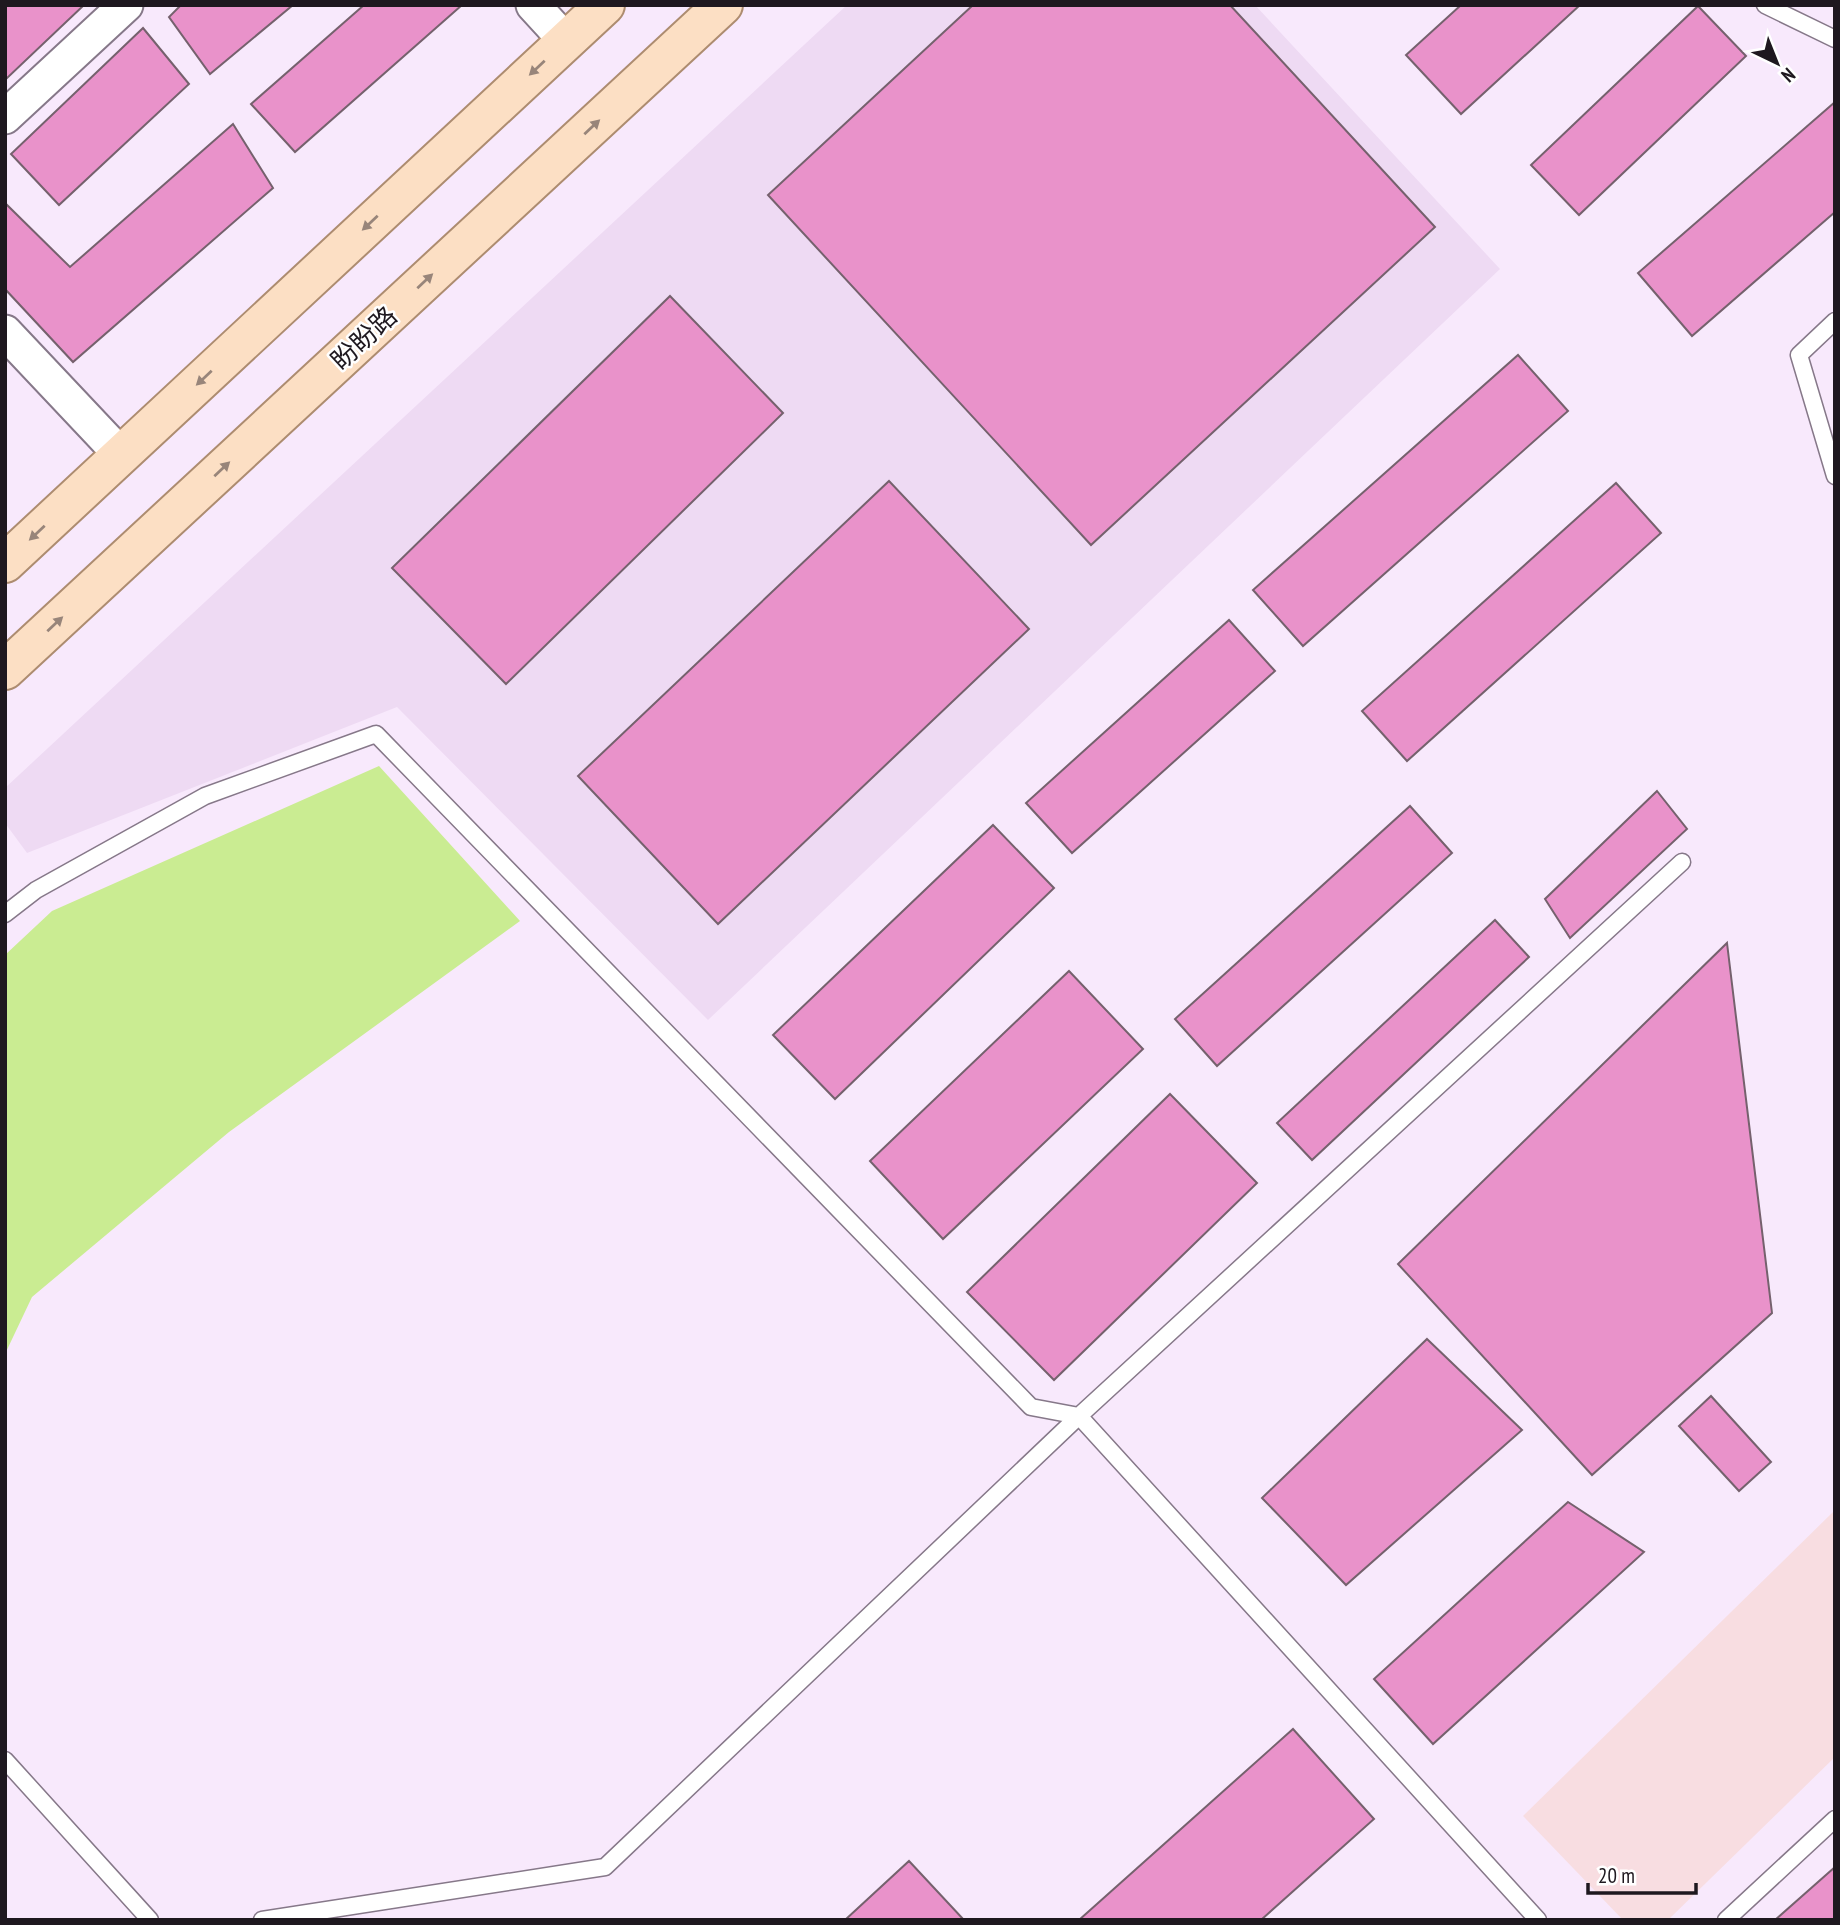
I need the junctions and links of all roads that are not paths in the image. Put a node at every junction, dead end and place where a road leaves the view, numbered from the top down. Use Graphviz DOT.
graph roads {
  1 [pos="126,5"];
  2 [pos="533,5"];
  3 [pos="605,5"];
  4 [pos="723,5"];
  5 [pos="1765,5"];
  6 [pos="1835,39"];
  7 [pos="566,41"];
  8 [pos="5,117"];
  9 [pos="1835,321"];
  10 [pos="5,332"];
  11 [pos="121,456"];
  12 [pos="1835,476"];
  13 [pos="5,563"];
  14 [pos="5,670"];
  15 [pos="1682,862"];
  16 [pos="5,914"];
  17 [pos="1079,1416"];
  18 [pos="5,1760"];
  19 [pos="1835,1819"];
  20 [pos="150,1920"];
  21 [pos="262,1920"];
  22 [pos="1538,1920"];
  23 [pos="1726,1920"];
  1 -- 8 [label="street"];
  2 -- 7 [label="street"];
  3 -- 7 [label="main road"];
  14 -- 4 [label="main road, 盼盼路, one-way"];
  5 -- 6 [label="lane"];
  7 -- 11 [label="main road, one-way"];
  9 -- 12 [label="lane"];
  10 -- 11 [label="street"];
  11 -- 13 [label="main road, one-way"];
  15 -- 17 [label="lane"];
  16 -- 17 [label="lane"];
  17 -- 21 [label="lane"];
  17 -- 22 [label="lane"];
  18 -- 20 [label="lane"];
  19 -- 23 [label="lane"];
}
